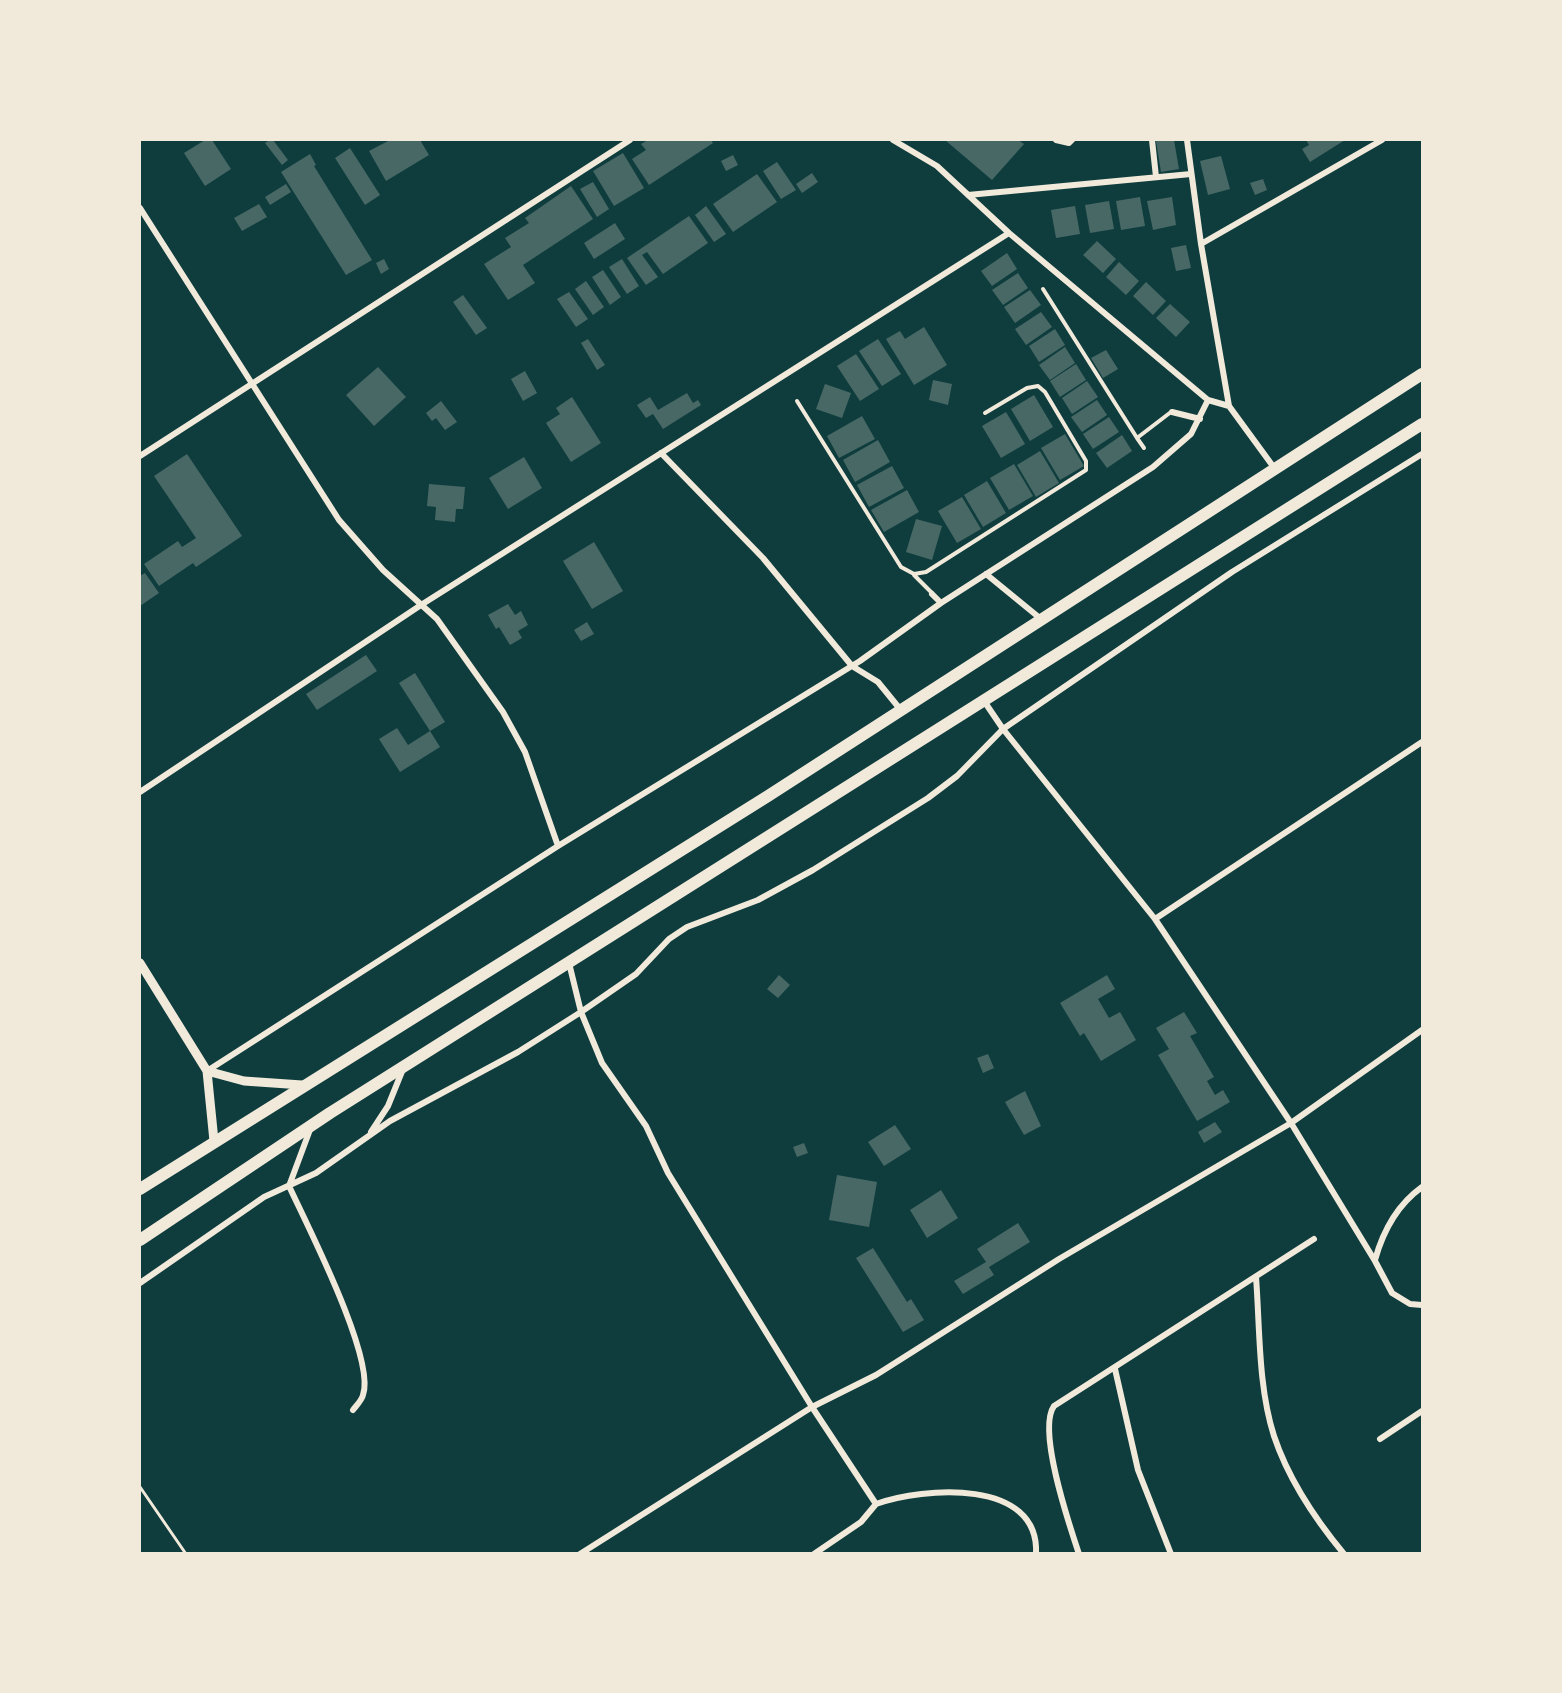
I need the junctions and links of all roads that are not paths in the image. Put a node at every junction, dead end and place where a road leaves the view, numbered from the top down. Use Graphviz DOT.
graph roads {
  1 [pos="630,140"];
  2 [pos="893,140"];
  3 [pos="1056,140"];
  4 [pos="1072,140"];
  5 [pos="1152,140"];
  6 [pos="1187,140"];
  7 [pos="1382,140"];
  8 [pos="1191,174"];
  9 [pos="1156,177"];
  10 [pos="968,195"];
  11 [pos="140,208"];
  12 [pos="1009,233"];
  13 [pos="1201,244"];
  14 [pos="1043,289"];
  15 [pos="1422,374"];
  16 [pos="252,385"];
  17 [pos="1208,400"];
  18 [pos="797,401"];
  19 [pos="1229,406"];
  20 [pos="1172,412"];
  21 [pos="985,413"];
  22 [pos="1200,419"];
  23 [pos="1422,424"];
  24 [pos="1137,438"];
  25 [pos="1144,448"];
  26 [pos="661,453"];
  27 [pos="1422,454"];
  28 [pos="140,456"];
  29 [pos="1276,470"];
  30 [pos="914,574"];
  31 [pos="986,574"];
  32 [pos="932,594"];
  33 [pos="941,603"];
  34 [pos="421,605"];
  35 [pos="1041,619"];
  36 [pos="852,666"];
  37 [pos="984,701"];
  38 [pos="900,709"];
  39 [pos="1003,729"];
  40 [pos="1422,742"];
  41 [pos="140,792"];
  42 [pos="558,846"];
  43 [pos="1155,919"];
  44 [pos="140,963"];
  45 [pos="569,963"];
  46 [pos="581,1012"];
  47 [pos="1422,1030"];
  48 [pos="405,1066"];
  49 [pos="207,1071"];
  50 [pos="302,1085"];
  51 [pos="1291,1123"];
  52 [pos="313,1124"];
  53 [pos="369,1136"];
  54 [pos="214,1141"];
  55 [pos="289,1186"];
  56 [pos="1422,1187"];
  57 [pos="140,1189"];
  58 [pos="1314,1239"];
  59 [pos="140,1240"];
  60 [pos="1375,1261"];
  61 [pos="1256,1277"];
  62 [pos="140,1283"];
  63 [pos="1422,1305"];
  64 [pos="1115,1369"];
  65 [pos="812,1407"];
  66 [pos="353,1410"];
  67 [pos="1422,1411"];
  68 [pos="1380,1439"];
  69 [pos="876,1504"];
  70 [pos="824,1550"];
  71 [pos="580,1554"];
  72 [pos="814,1554"];
  73 [pos="1036,1554"];
  74 [pos="1078,1554"];
  75 [pos="1171,1554"];
  76 [pos="1344,1554"];
  1 -- 16 [label="street"];
  2 -- 10 [label="street"];
  3 -- 4 [label="street"];
  5 -- 9 [label="street"];
  6 -- 8 [label="street"];
  7 -- 13 [label="street"];
  8 -- 9 [label="street"];
  8 -- 13 [label="street"];
  9 -- 10 [label="street"];
  10 -- 12 [label="street"];
  11 -- 16 [label="street"];
  12 -- 17 [label="street"];
  12 -- 26 [label="street"];
  13 -- 19 [label="street"];
  14 -- 24 [label="lane"];
  15 -- 29 [label="highway"];
  16 -- 28 [label="street"];
  16 -- 34 [label="street"];
  17 -- 19 [label="street"];
  17 -- 22 [label="street"];
  18 -- 30 [label="lane"];
  19 -- 29 [label="street"];
  20 -- 22 [label="street"];
  20 -- 24 [label="lane"];
  21 -- 30 [label="lane"];
  22 -- 31 [label="street"];
  23 -- 37 [label="highway"];
  24 -- 25 [label="lane"];
  26 -- 34 [label="street"];
  26 -- 36 [label="street"];
  27 -- 39 [label="street"];
  29 -- 35 [label="highway"];
  30 -- 32 [label="lane"];
  31 -- 33 [label="street"];
  31 -- 35 [label="street"];
  32 -- 33 [label="street"];
  33 -- 36 [label="street"];
  34 -- 41 [label="street"];
  34 -- 42 [label="street"];
  35 -- 38 [label="highway"];
  36 -- 38 [label="street"];
  36 -- 42 [label="street"];
  37 -- 39 [label="street"];
  37 -- 45 [label="highway"];
  38 -- 50 [label="highway"];
  39 -- 43 [label="street"];
  39 -- 46 [label="street"];
  40 -- 43 [label="street"];
  42 -- 49 [label="street"];
  43 -- 51 [label="street"];
  44 -- 49 [label="street"];
  45 -- 46 [label="street"];
  45 -- 48 [label="highway"];
  46 -- 53 [label="street"];
  46 -- 65 [label="street"];
  47 -- 51 [label="street"];
  48 -- 52 [label="highway"];
  48 -- 53 [label="street"];
  49 -- 50 [label="street"];
  49 -- 54 [label="street"];
  50 -- 54 [label="highway"];
  51 -- 60 [label="street"];
  51 -- 65 [label="street"];
  52 -- 55 [label="street"];
  52 -- 59 [label="highway"];
  53 -- 55 [label="street"];
  54 -- 57 [label="highway"];
  55 -- 62 [label="street"];
  55 -- 66 [label="street"];
  56 -- 60 [label="street"];
  58 -- 61 [label="street"];
  60 -- 63 [label="street"];
  61 -- 64 [label="street"];
  61 -- 76 [label="street"];
  64 -- 74 [label="street"];
  64 -- 75 [label="street"];
  65 -- 69 [label="street"];
  65 -- 71 [label="street"];
  67 -- 68 [label="street"];
  69 -- 70 [label="street"];
  69 -- 73 [label="street"];
  70 -- 72 [label="street"];
}
